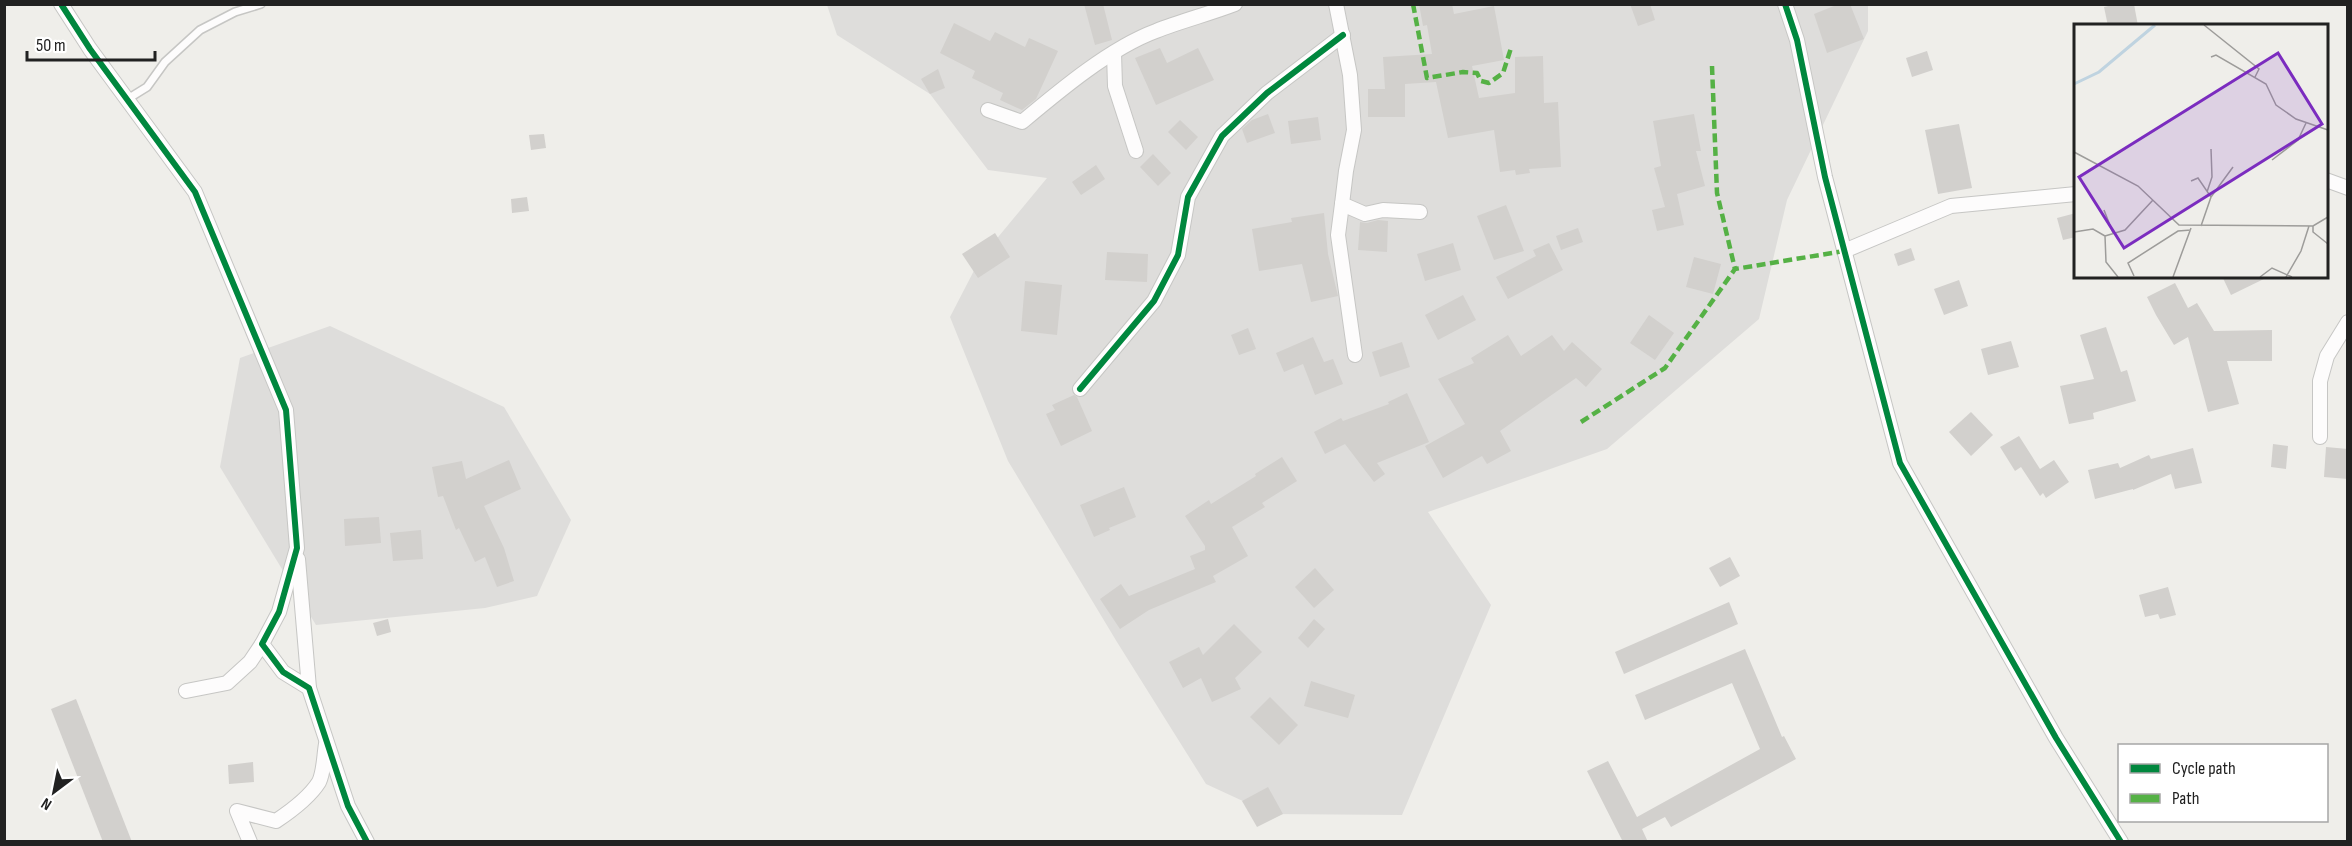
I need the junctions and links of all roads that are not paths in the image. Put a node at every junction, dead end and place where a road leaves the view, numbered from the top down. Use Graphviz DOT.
graph roads {
  1 [pos="61,4"];
  2 [pos="261,4"];
  3 [pos="1235,4"];
  4 [pos="1336,4"];
  5 [pos="1785,4"];
  6 [pos="1343,35"];
  7 [pos="1114,53"];
  8 [pos="126,100"];
  9 [pos="988,110"];
  10 [pos="1136,151"];
  11 [pos="2328,181"];
  12 [pos="2348,188"];
  13 [pos="2074,194"];
  14 [pos="1342,204"];
  15 [pos="1420,212"];
  16 [pos="1844,251"];
  17 [pos="2348,322"];
  18 [pos="1355,355"];
  19 [pos="1080,389"];
  20 [pos="2320,437"];
  21 [pos="297,548"];
  22 [pos="262,644"];
  23 [pos="309,688"];
  24 [pos="186,691"];
  25 [pos="327,742"];
  26 [pos="250,842"];
  27 [pos="367,842"];
  28 [pos="2121,842"];
  1 -- 8 [label="street"];
  2 -- 8 [label="lane"];
  3 -- 7 [label="street"];
  4 -- 6 [label="street"];
  5 -- 16 [label="street"];
  6 -- 14 [label="street"];
  6 -- 19 [label="street"];
  7 -- 9 [label="street"];
  7 -- 10 [label="street"];
  8 -- 21 [label="street"];
  11 -- 12 [label="street"];
  13 -- 16 [label="street"];
  14 -- 15 [label="street"];
  14 -- 18 [label="street"];
  16 -- 28 [label="street"];
  17 -- 20 [label="street"];
  21 -- 22 [label="street"];
  21 -- 23 [label="street"];
  22 -- 23 [label="street"];
  22 -- 24 [label="street"];
  23 -- 25 [label="street"];
  25 -- 26 [label="street"];
  25 -- 27 [label="street"];
}
